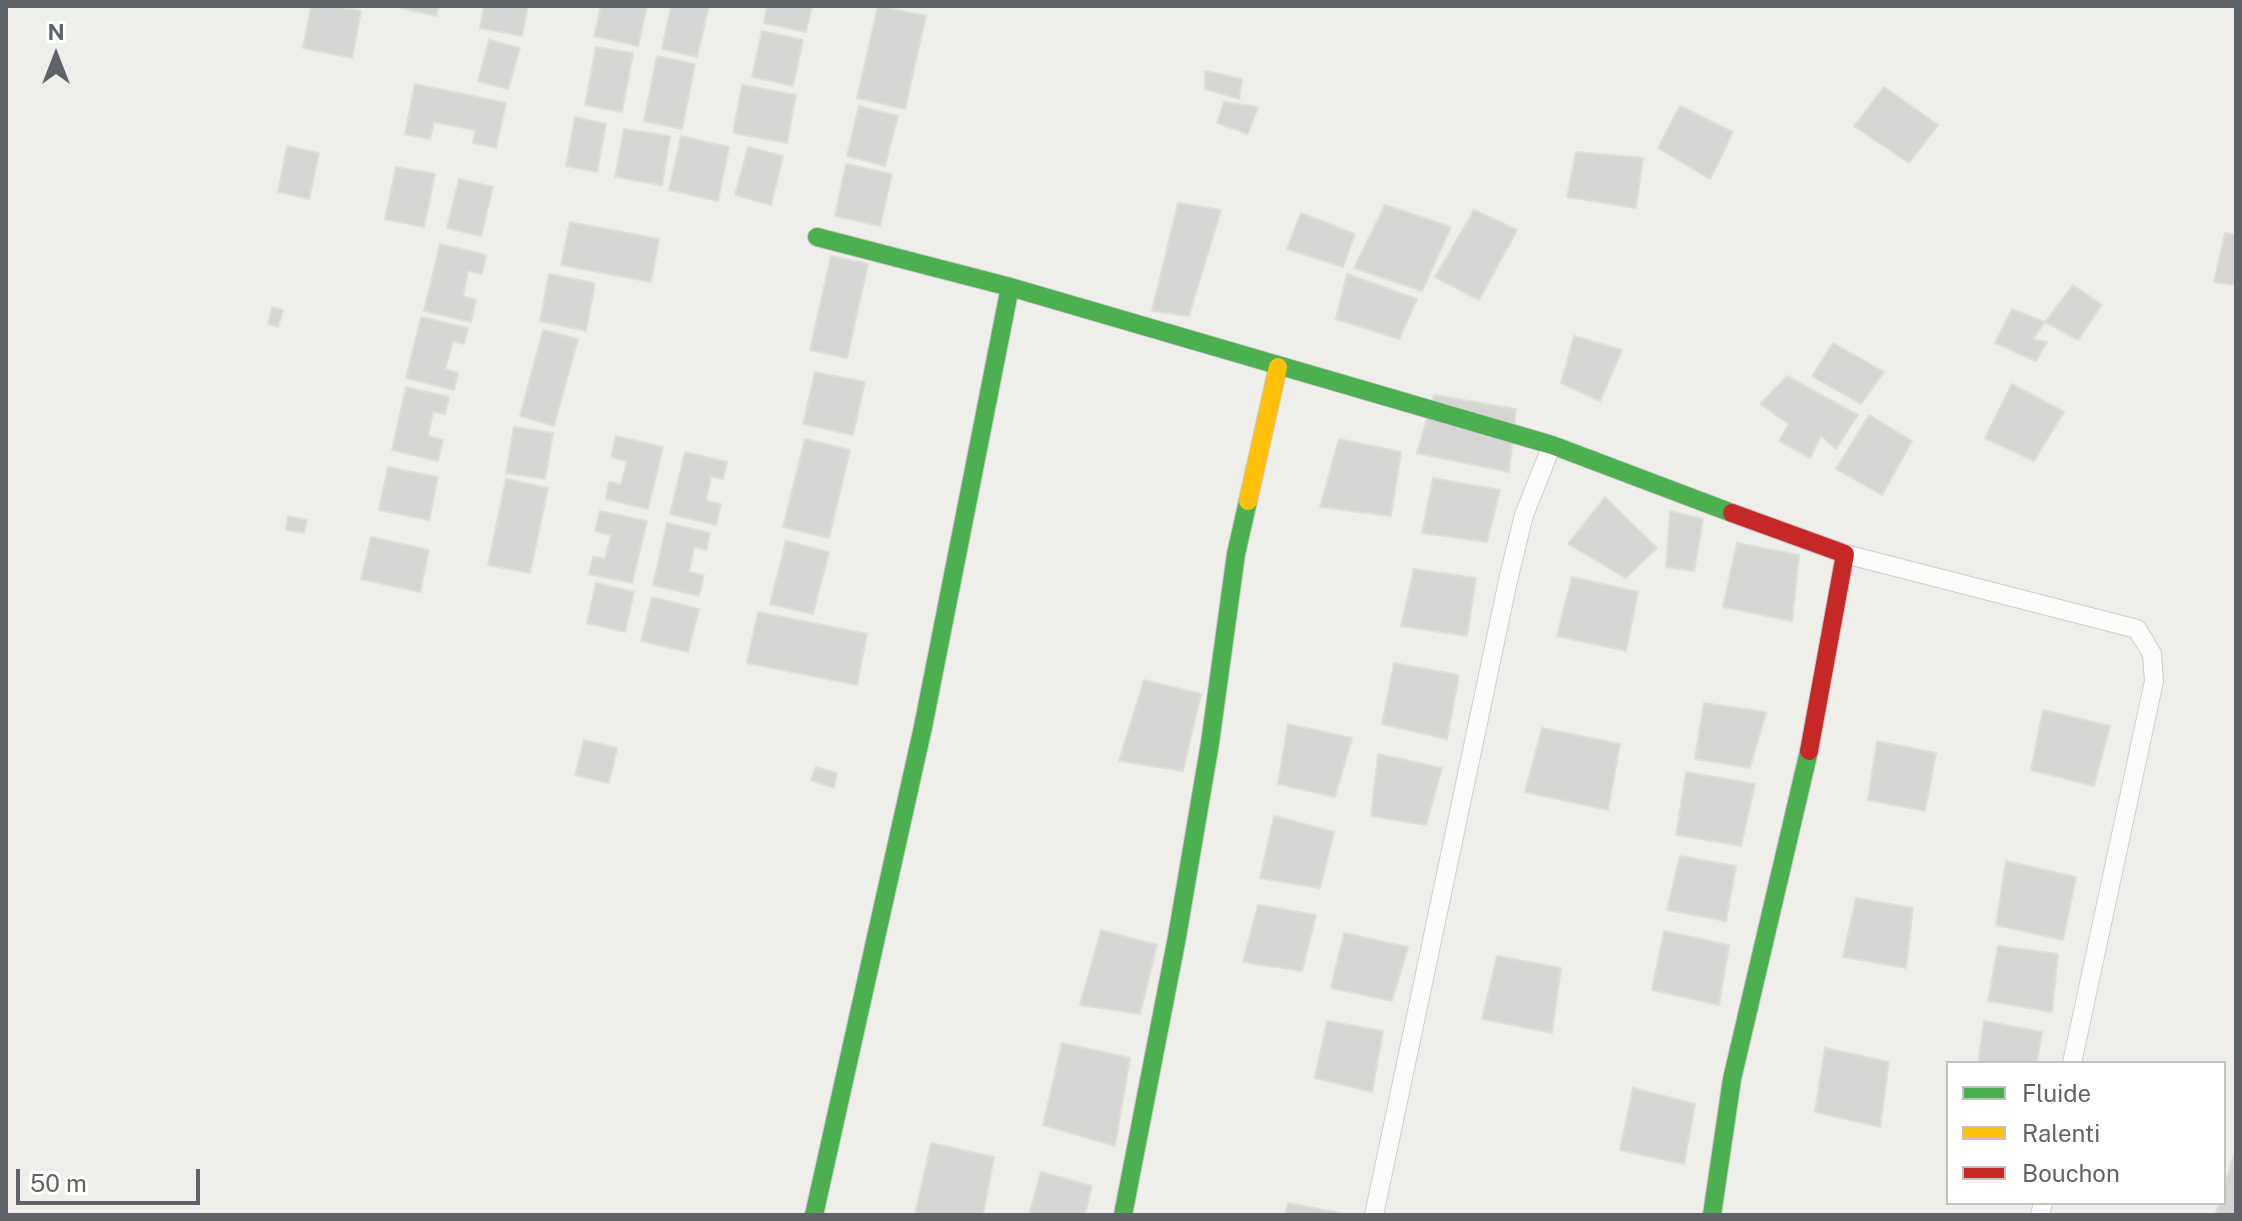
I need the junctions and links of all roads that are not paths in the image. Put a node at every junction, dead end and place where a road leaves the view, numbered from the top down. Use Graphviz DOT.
graph roads {
  1 [pos="817,237"];
  2 [pos="1010,287"];
  3 [pos="1278,367"];
  4 [pos="1552,445"];
  5 [pos="1845,554"];
  6 [pos="2072,1061"];
  7 [pos="814,1215"];
  8 [pos="1123,1215"];
  9 [pos="1374,1215"];
  10 [pos="1712,1215"];
  1 -- 2 [label="street"];
  2 -- 3 [label="street"];
  2 -- 7 [label="street"];
  3 -- 4 [label="street"];
  3 -- 8 [label="street"];
  4 -- 5 [label="street"];
  4 -- 9 [label="street"];
  5 -- 6 [label="street"];
  5 -- 10 [label="street"];
}
